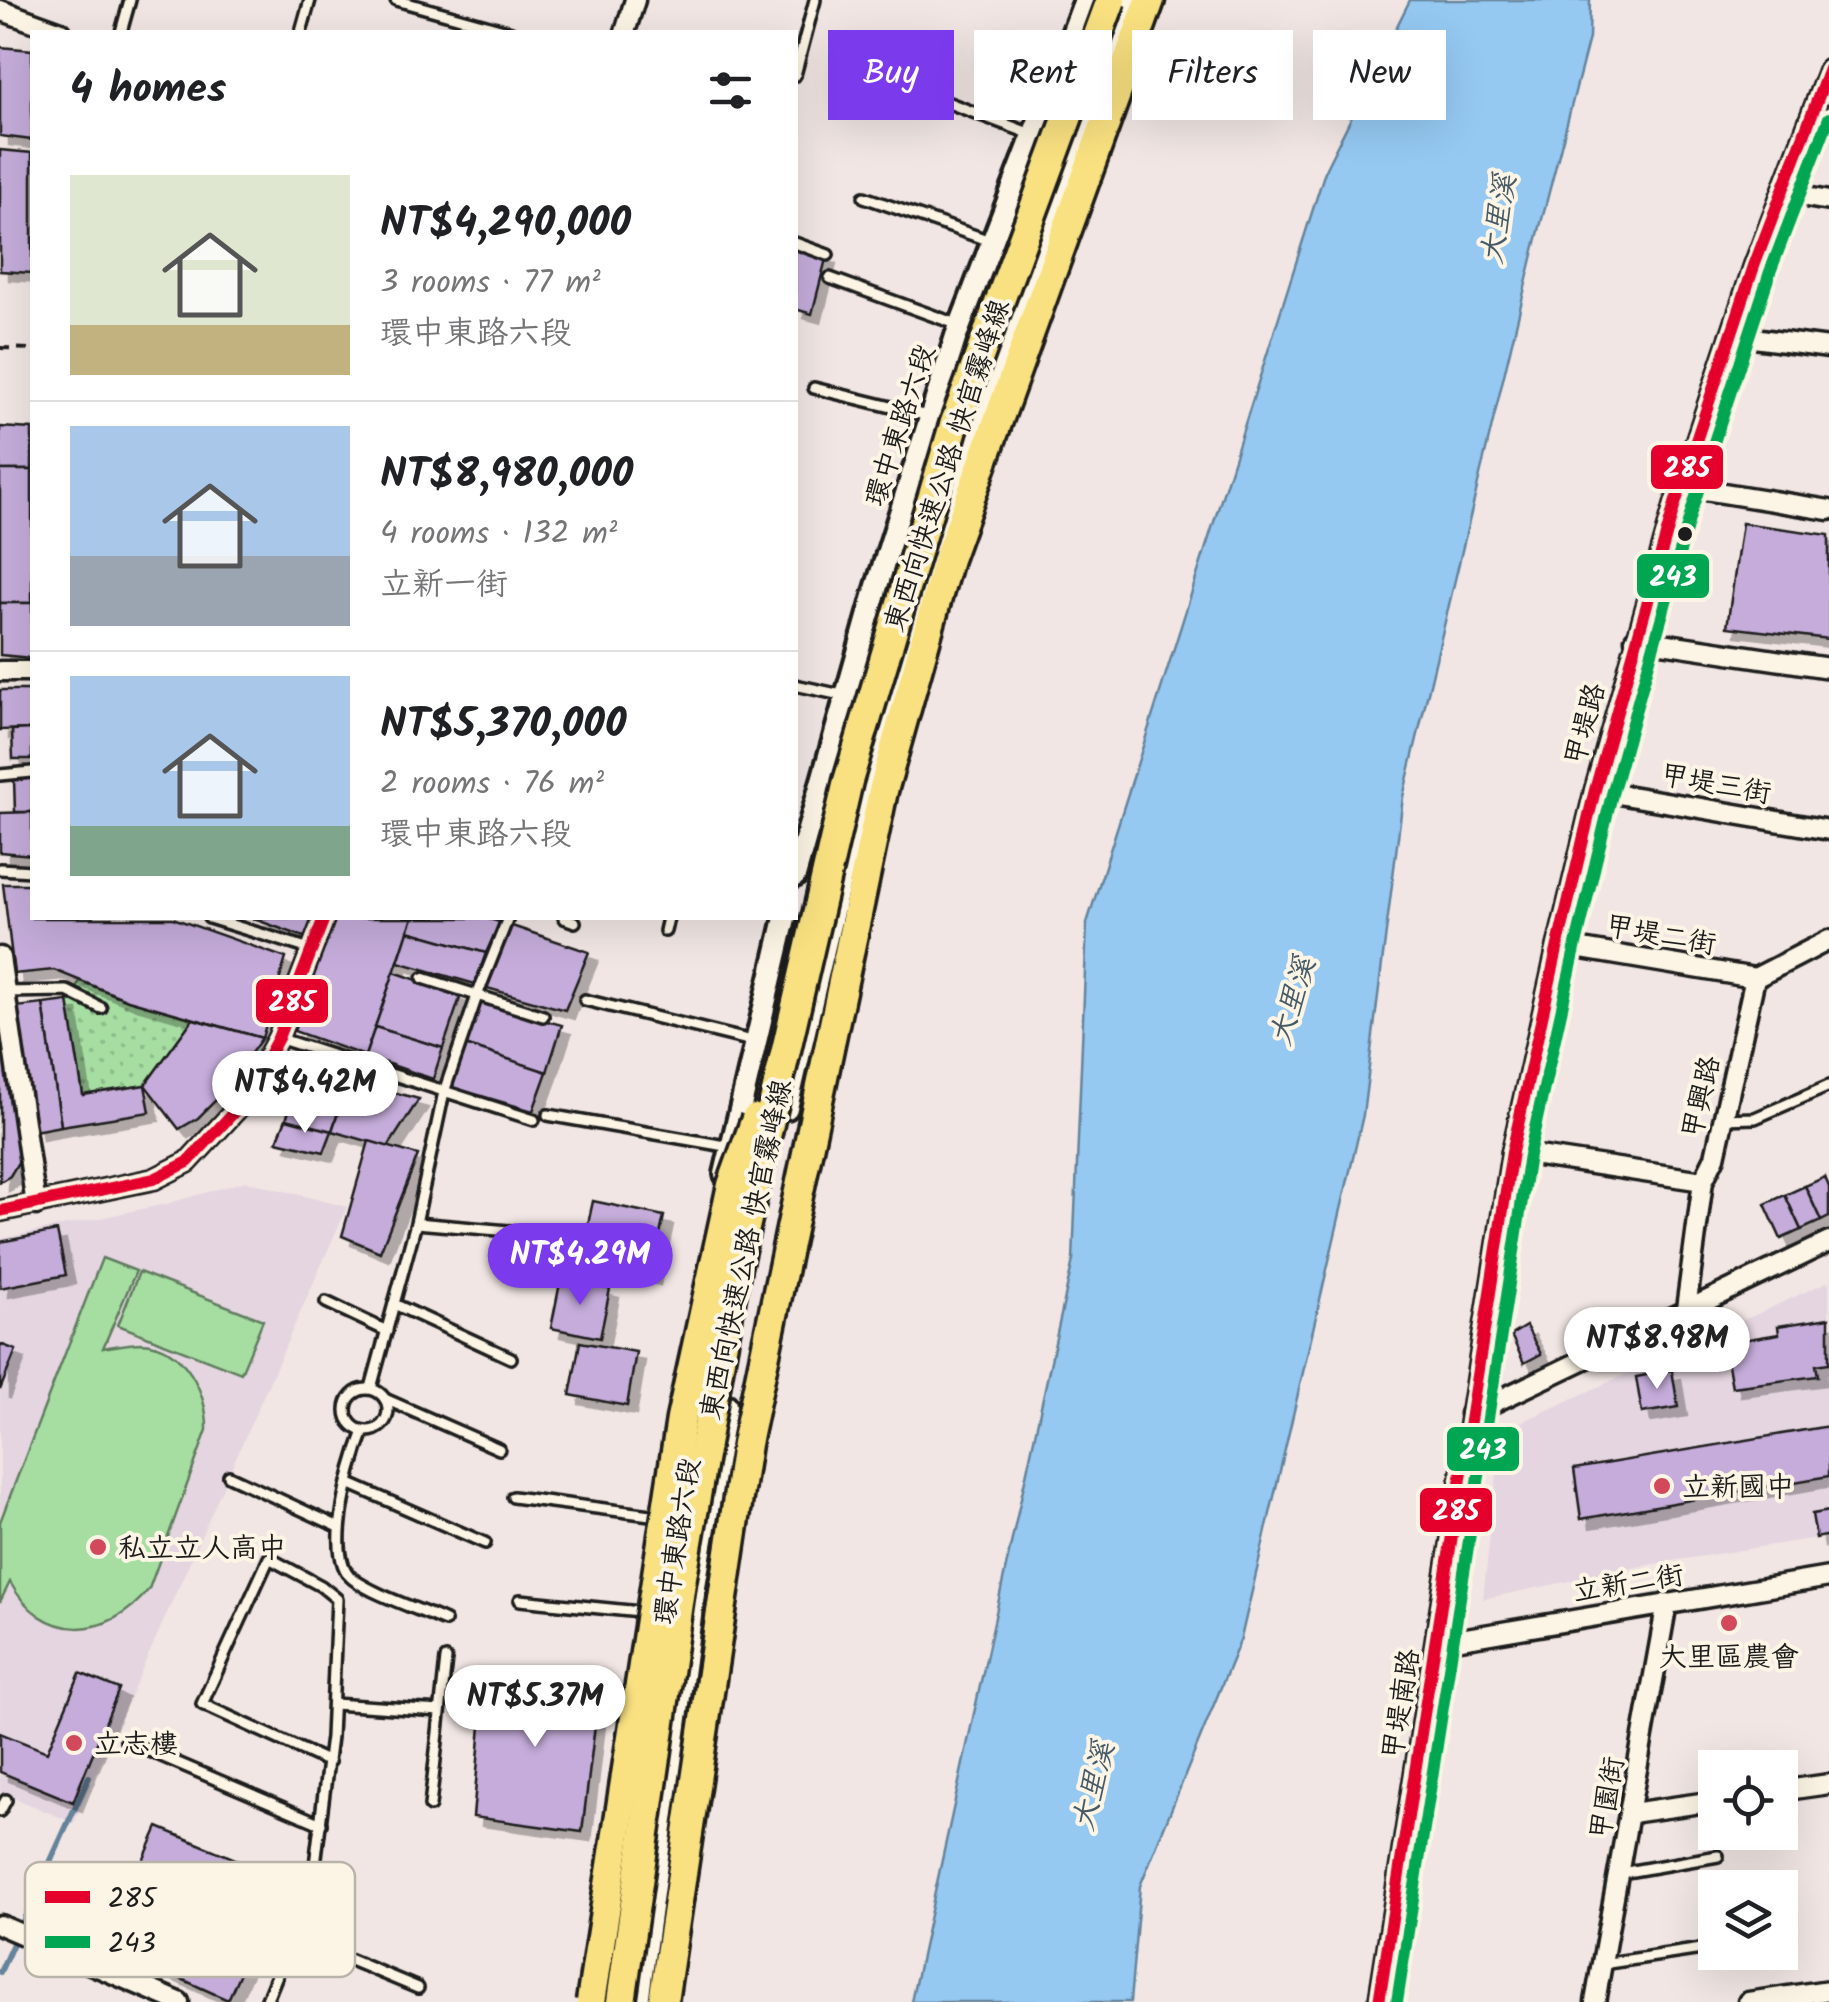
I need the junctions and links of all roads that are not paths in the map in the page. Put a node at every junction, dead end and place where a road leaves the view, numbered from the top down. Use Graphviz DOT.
graph roads {
  1 [pos="130,0"];
  2 [pos="310,0"];
  3 [pos="396,0"];
  4 [pos="635,0"];
  5 [pos="816,0"];
  6 [pos="1085,0"];
  7 [pos="1110,0"];
  8 [pos="1129,0"];
  9 [pos="1146,0"];
  10 [pos="0,10"];
  11 [pos="56,30"];
  12 [pos="121,30"];
  13 [pos="301,30"];
  14 [pos="504,30"];
  15 [pos="626,30"];
  16 [pos="1112,45"];
  17 [pos="1112,52"];
  18 [pos="798,64"];
  19 [pos="1829,69"];
  20 [pos="954,106"];
  21 [pos="1085,120"];
  22 [pos="1034,136"];
  23 [pos="1783,193"];
  24 [pos="864,198"];
  25 [pos="1829,200"];
  26 [pos="993,242"];
  27 [pos="798,244"];
  28 [pos="828,255"];
  29 [pos="830,278"];
  30 [pos="960,326"];
  31 [pos="1730,335"];
  32 [pos="1829,348"];
  33 [pos="814,388"];
  34 [pos="931,417"];
  35 [pos="1680,486"];
  36 [pos="1829,510"];
  37 [pos="1635,639"];
  38 [pos="1829,668"];
  39 [pos="0,671"];
  40 [pos="30,671"];
  41 [pos="798,687"];
  42 [pos="846,696"];
  43 [pos="30,772"];
  44 [pos="0,774"];
  45 [pos="1594,790"];
  46 [pos="1829,830"];
  47 [pos="798,865"];
  48 [pos="0,870"];
  49 [pos="30,871"];
  50 [pos="216,920"];
  51 [pos="323,920"];
  52 [pos="507,920"];
  53 [pos="570,920"];
  54 [pos="668,920"];
  55 [pos="785,920"];
  56 [pos="575,922"];
  57 [pos="665,931"];
  58 [pos="1827,944"];
  59 [pos="1558,945"];
  60 [pos="313,950"];
  61 [pos="0,957"];
  62 [pos="424,978"];
  63 [pos="1755,978"];
  64 [pos="2,993"];
  65 [pos="478,993"];
  66 [pos="585,1000"];
  67 [pos="101,1008"];
  68 [pos="543,1016"];
  69 [pos="278,1038"];
  70 [pos="756,1042"];
  71 [pos="781,1080"];
  72 [pos="1829,1086"];
  73 [pos="444,1092"];
  74 [pos="548,1115"];
  75 [pos="1722,1118"];
  76 [pos="534,1120"];
  77 [pos="731,1147"];
  78 [pos="1512,1152"];
  79 [pos="1703,1181"];
  80 [pos="36,1205"];
  81 [pos="0,1211"];
  82 [pos="416,1223"];
  83 [pos="522,1232"];
  84 [pos="1829,1242"];
  85 [pos="326,1302"];
  86 [pos="394,1304"];
  87 [pos="1686,1309"];
  88 [pos="386,1331"];
  89 [pos="511,1358"];
  90 [pos="680,1383"];
  91 [pos="371,1388"];
  92 [pos="728,1390"];
  93 [pos="385,1399"];
  94 [pos="1470,1414"];
  95 [pos="364,1432"];
  96 [pos="499,1448"];
  97 [pos="229,1476"];
  98 [pos="350,1484"];
  99 [pos="513,1497"];
  100 [pos="658,1516"];
  101 [pos="339,1527"];
  102 [pos="485,1543"];
  103 [pos="1829,1577"];
  104 [pos="520,1600"];
  105 [pos="1668,1603"];
  106 [pos="640,1612"];
  107 [pos="445,1621"];
  108 [pos="1437,1643"];
  109 [pos="446,1659"];
  110 [pos="333,1704"];
  111 [pos="440,1712"];
  112 [pos="126,1741"];
  113 [pos="329,1762"];
  114 [pos="1829,1784"];
  115 [pos="1798,1788"];
  116 [pos="6,1800"];
  117 [pos="1698,1803"];
  118 [pos="430,1806"];
  119 [pos="0,1811"];
  120 [pos="1631,1813"];
  121 [pos="321,1824"];
  122 [pos="1718,1856"];
  123 [pos="316,1862"];
  124 [pos="1620,1873"];
  125 [pos="1698,1950"];
  126 [pos="355,1962"];
  127 [pos="1602,1964"];
  128 [pos="121,1977"];
  129 [pos="276,1977"];
  130 [pos="418,1988"];
  131 [pos="1829,1990"];
  132 [pos="1800,1998"];
  133 [pos="179,2002"];
  134 [pos="266,2002"];
  135 [pos="582,2002"];
  136 [pos="591,2002"];
  137 [pos="621,2002"];
  138 [pos="638,2002"];
  139 [pos="663,2002"];
  140 [pos="1378,2002"];
  141 [pos="1596,2002"];
  142 [pos="1748,2002"];
  1 -- 12 [label="lane"];
  2 -- 13 [label="lane"];
  3 -- 14 [label="lane"];
  4 -- 15 [label="street"];
  5 -- 18 [label="lane"];
  6 -- 22 [label="street, 環中東路六段"];
  7 -- 71 [label="highway, 東西向快速公路 快官霧峰線, bridge"];
  8 -- 16 [label="street, 環中東路六段"];
  9 -- 17 [label="street, 環中東路六段"];
  9 -- 139 [label="highway, 東西向快速公路 快官霧峰線"];
  10 -- 11 [label="street"];
  19 -- 23 [label="street, 甲堤路"];
  20 -- 22 [label="lane"];
  21 -- 92 [label="street, 環中東路六段"];
  22 -- 26 [label="street, 環中東路六段"];
  23 -- 25 [label="street"];
  23 -- 31 [label="street, 甲堤路"];
  24 -- 26 [label="lane"];
  26 -- 30 [label="street, 環中東路六段"];
  27 -- 28 [label="lane"];
  29 -- 30 [label="lane"];
  30 -- 34 [label="street, 環中東路六段"];
  31 -- 32 [label="street"];
  31 -- 35 [label="street, 甲堤路"];
  33 -- 34 [label="lane"];
  34 -- 42 [label="street, 環中東路六段"];
  35 -- 36 [label="street"];
  35 -- 37 [label="street, 甲堤路"];
  37 -- 38 [label="street"];
  37 -- 45 [label="street, 甲堤路"];
  39 -- 40 [label="street"];
  41 -- 42 [label="lane"];
  42 -- 47 [label="street, 環中東路六段"];
  43 -- 44 [label="lane"];
  45 -- 46 [label="street, 甲堤三街"];
  45 -- 59 [label="street, 甲堤路"];
  48 -- 49 [label="lane"];
  50 -- 60 [label="lane"];
  51 -- 60 [label="street"];
  52 -- 65 [label="lane"];
  53 -- 56 [label="lane"];
  54 -- 57 [label="lane"];
  55 -- 70 [label="street, 環中東路六段"];
  58 -- 63 [label="street"];
  59 -- 63 [label="street, 甲堤二街"];
  59 -- 78 [label="street, 甲堤路"];
  60 -- 69 [label="street"];
  61 -- 64 [label="street"];
  62 -- 65 [label="lane"];
  63 -- 75 [label="street, 甲興路"];
  64 -- 67 [label="lane"];
  64 -- 80 [label="street"];
  65 -- 68 [label="lane"];
  65 -- 73 [label="lane"];
  66 -- 70 [label="lane"];
  69 -- 73 [label="lane"];
  69 -- 80 [label="street"];
  70 -- 77 [label="street, 環中東路六段"];
  71 -- 136 [label="highway, bridge"];
  71 -- 137 [label="highway, 東西向快速公路 快官霧峰線, bridge"];
  72 -- 75 [label="lane"];
  73 -- 76 [label="lane"];
  73 -- 82 [label="lane"];
  74 -- 77 [label="lane"];
  75 -- 79 [label="street, 甲興路"];
  77 -- 90 [label="street, 環中東路六段"];
  78 -- 79 [label="street"];
  78 -- 94 [label="street, 甲堤路"];
  79 -- 87 [label="street, 甲興路"];
  80 -- 81 [label="street"];
  82 -- 83 [label="lane"];
  82 -- 86 [label="lane"];
  84 -- 87 [label="street"];
  85 -- 88 [label="lane"];
  86 -- 88 [label="lane"];
  86 -- 89 [label="lane"];
  87 -- 94 [label="street"];
  88 -- 91 [label="lane"];
  90 -- 92 [label="street"];
  90 -- 100 [label="street, 環中東路六段"];
  91 -- 93 [label="lane"];
  91 -- 95 [label="lane"];
  92 -- 138 [label="street, 環中東路六段"];
  93 -- 95 [label="lane"];
  93 -- 96 [label="lane"];
  94 -- 108 [label="street, 甲堤南路"];
  95 -- 98 [label="lane"];
  97 -- 101 [label="lane"];
  98 -- 101 [label="lane"];
  98 -- 102 [label="lane"];
  99 -- 100 [label="lane"];
  100 -- 106 [label="street, 環中東路六段"];
  101 -- 107 [label="lane"];
  103 -- 105 [label="street, 立新二街"];
  104 -- 106 [label="lane"];
  105 -- 108 [label="street, 立新二街"];
  105 -- 120 [label="street, 甲園街"];
  106 -- 135 [label="street, 環中東路六段"];
  108 -- 140 [label="street, 甲堤南路"];
  109 -- 111 [label="lane"];
  110 -- 111 [label="lane"];
  110 -- 113 [label="lane"];
  110 -- 113 [label="lane"];
  111 -- 118 [label="lane"];
  112 -- 121 [label="lane"];
  113 -- 121 [label="lane"];
  114 -- 115 [label="street"];
  116 -- 119 [label="lane"];
  117 -- 120 [label="street"];
  120 -- 124 [label="street, 甲園街"];
  121 -- 123 [label="lane"];
  122 -- 124 [label="lane"];
  124 -- 127 [label="street, 甲園街"];
  125 -- 127 [label="lane"];
  126 -- 130 [label="lane"];
  127 -- 141 [label="street, 甲園街"];
  128 -- 133 [label="street"];
  129 -- 134 [label="lane"];
  131 -- 132 [label="street"];
  132 -- 142 [label="street"];
}
